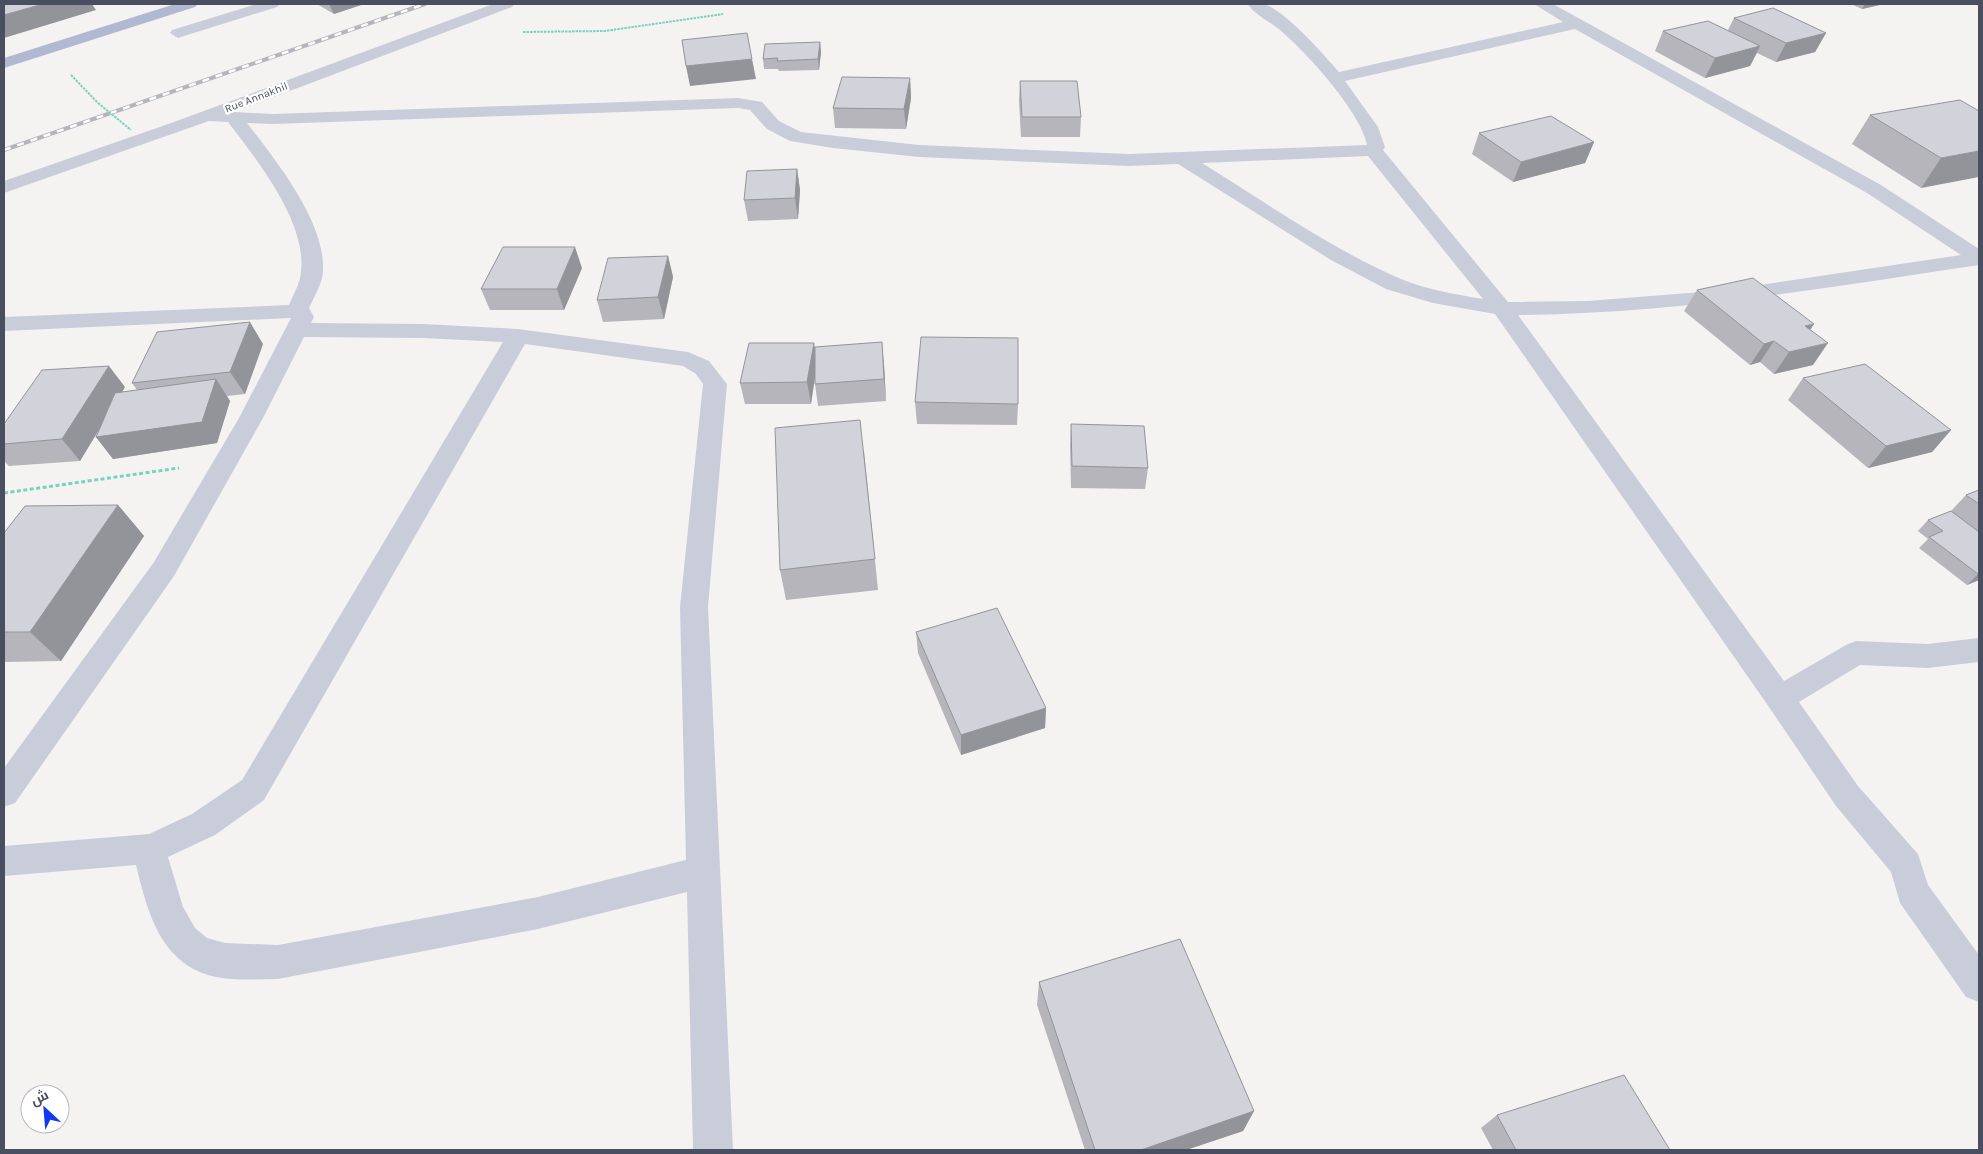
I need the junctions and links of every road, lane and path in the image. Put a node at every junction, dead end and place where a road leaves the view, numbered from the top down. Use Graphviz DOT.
graph roads {
  1 [pos="190,4"];
  2 [pos="272,4"];
  3 [pos="507,4"];
  4 [pos="1255,4"];
  5 [pos="1542,4"];
  6 [pos="723,14"];
  7 [pos="1577,24"];
  8 [pos="519,32"];
  9 [pos="178,33"];
  10 [pos="4,63"];
  11 [pos="1336,78"];
  12 [pos="77,80"];
  13 [pos="206,116"];
  14 [pos="233,118"];
  15 [pos="131,130"];
  16 [pos="1373,150"];
  17 [pos="1182,158"];
  18 [pos="4,187"];
  19 [pos="1979,258"];
  20 [pos="1502,309"];
  21 [pos="298,320"];
  22 [pos="4,324"];
  23 [pos="518,336"];
  24 [pos="228,458"];
  25 [pos="4,494"];
  26 [pos="1979,650"];
  27 [pos="1780,698"];
  28 [pos="4,793"];
  29 [pos="149,849"];
  30 [pos="4,861"];
  31 [pos="703,872"];
  32 [pos="1979,984"];
  33 [pos="713,1150"];
  1 -- 10 [label="main road"];
  2 -- 9 [label="street"];
  3 -- 13 [label="street, Rue Annakhil"];
  4 -- 11 [label="street"];
  5 -- 7 [label="street"];
  6 -- 8 [label="path"];
  7 -- 11 [label="street"];
  7 -- 19 [label="street"];
  11 -- 16 [label="street"];
  12 -- 15 [label="path, bridge"];
  13 -- 14 [label="street"];
  13 -- 18 [label="street, Rue Annakhil"];
  14 -- 17 [label="street"];
  14 -- 21 [label="street"];
  16 -- 17 [label="street"];
  16 -- 20 [label="street"];
  17 -- 20 [label="street"];
  19 -- 20 [label="street"];
  20 -- 27 [label="street"];
  21 -- 22 [label="street"];
  21 -- 23 [label="street"];
  21 -- 24 [label="street"];
  23 -- 29 [label="street"];
  23 -- 31 [label="street"];
  24 -- 25 [label="path"];
  24 -- 28 [label="street"];
  26 -- 27 [label="street"];
  27 -- 32 [label="street"];
  29 -- 30 [label="street"];
  29 -- 31 [label="street"];
  31 -- 33 [label="street"];
}
